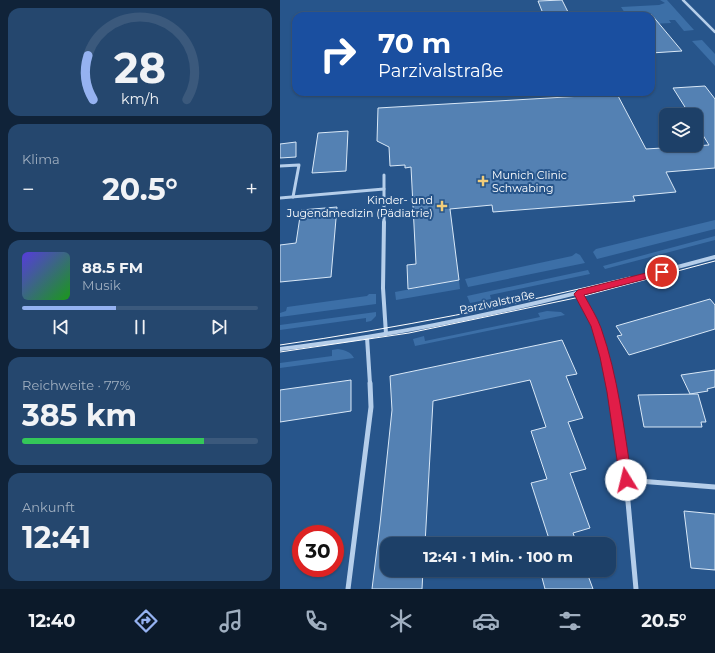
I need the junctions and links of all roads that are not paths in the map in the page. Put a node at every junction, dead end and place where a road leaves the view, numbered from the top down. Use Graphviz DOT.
graph roads {
  1 [pos="683,0"];
  2 [pos="715,32"];
  3 [pos="280,166"];
  4 [pos="384,175"];
  5 [pos="384,190"];
  6 [pos="293,196"];
  7 [pos="280,198"];
  8 [pos="715,257"];
  9 [pos="578,294"];
  10 [pos="386,334"];
  11 [pos="367,337"];
  12 [pos="280,349"];
  13 [pos="626,480"];
  14 [pos="715,487"];
  15 [pos="348,589"];
  16 [pos="636,589"];
  1 -- 2 [label="street"];
  3 -- 6 [label="street"];
  4 -- 5 [label="street"];
  5 -- 6 [label="street"];
  5 -- 10 [label="street"];
  6 -- 7 [label="street"];
  8 -- 9 [label="street, Parzivalstraße"];
  9 -- 10 [label="street, Parzivalstraße"];
  9 -- 13 [label="street"];
  10 -- 11 [label="street, Parzivalstraße"];
  11 -- 12 [label="street, Parzivalstraße"];
  11 -- 15 [label="street"];
  13 -- 14 [label="street"];
  13 -- 16 [label="street"];
}
